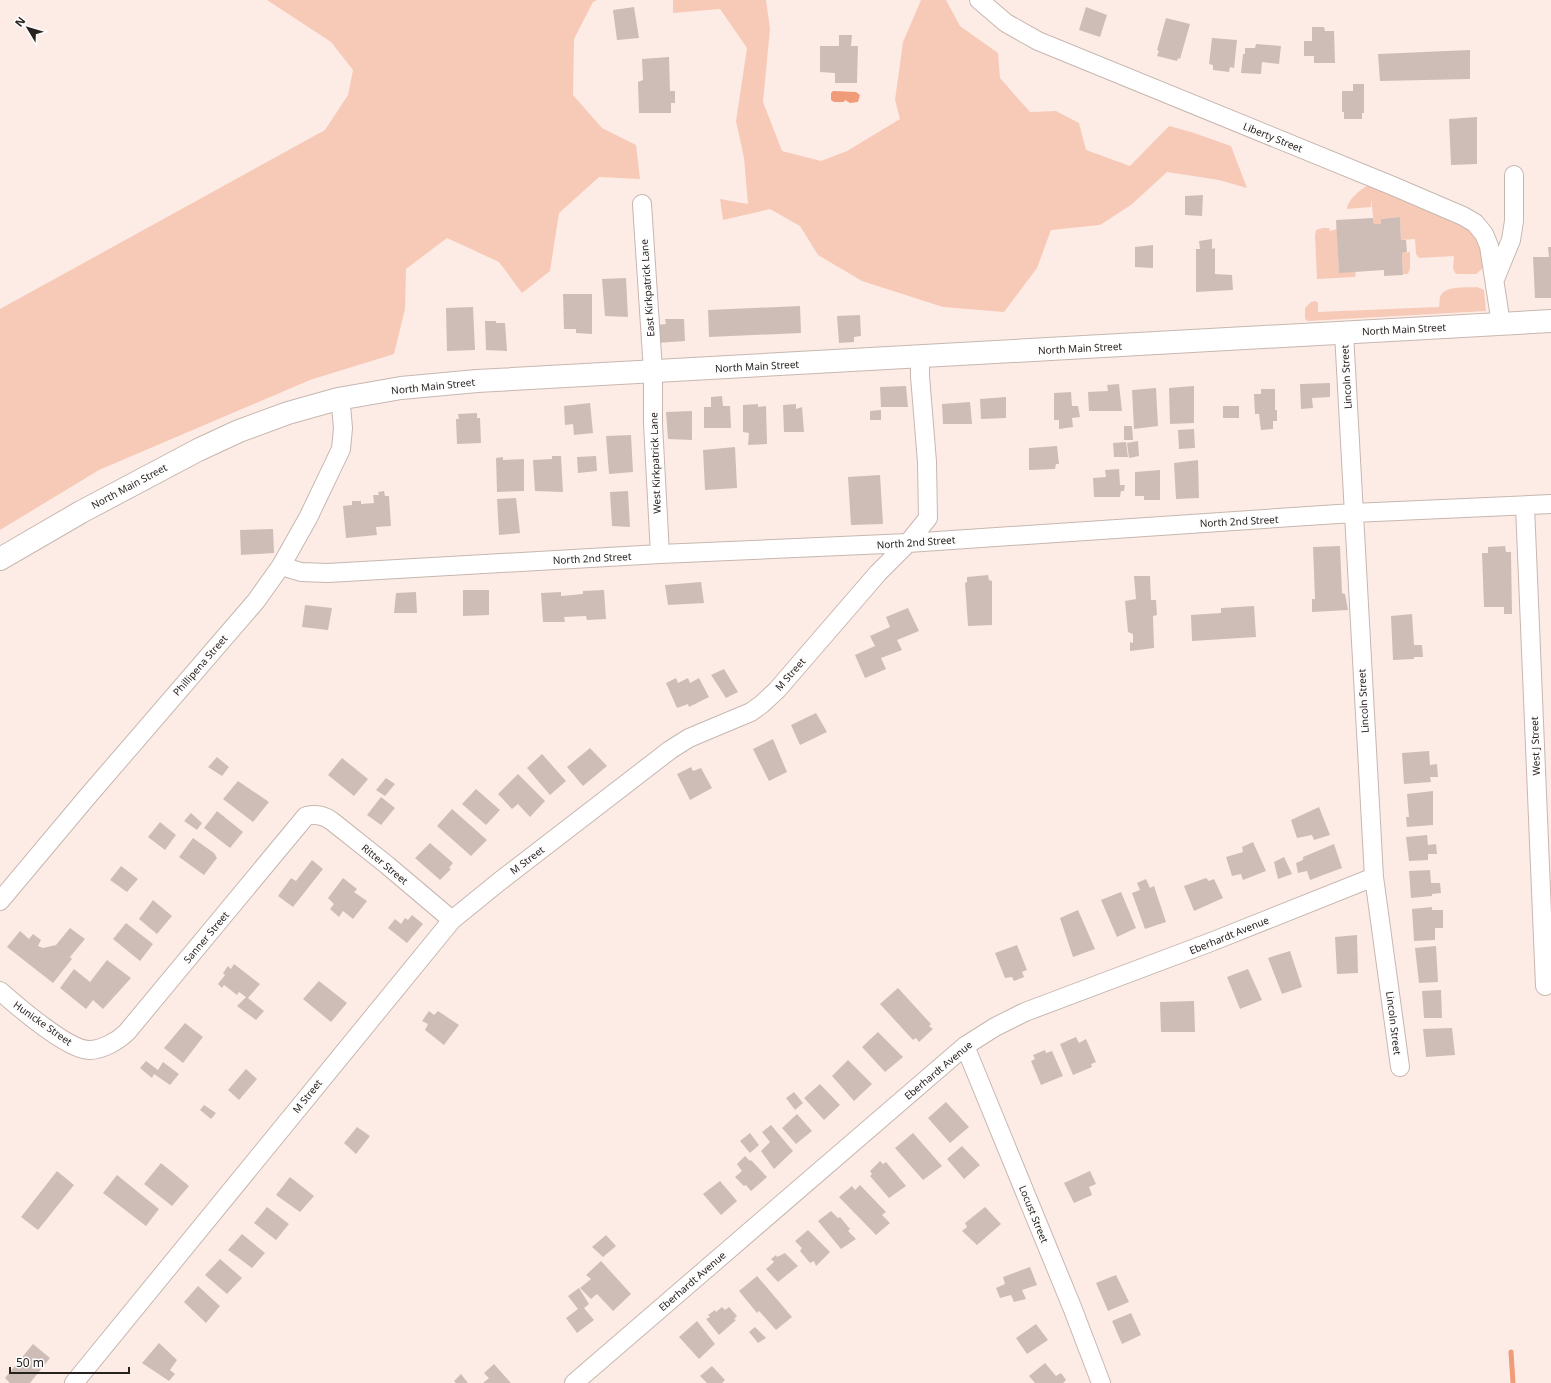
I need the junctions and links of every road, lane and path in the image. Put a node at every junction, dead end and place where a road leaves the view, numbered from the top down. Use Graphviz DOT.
graph roads {
  1 [pos="980,0"];
  2 [pos="1514,175"];
  3 [pos="642,204"];
  4 [pos="1495,280"];
  5 [pos="1551,321"];
  6 [pos="1501,324"];
  7 [pos="1344,333"];
  8 [pos="920,357"];
  9 [pos="652,371"];
  10 [pos="338,400"];
  11 [pos="1551,504"];
  12 [pos="1525,506"];
  13 [pos="1353,513"];
  14 [pos="908,543"];
  15 [pos="660,554"];
  16 [pos="0,559"];
  17 [pos="282,566"];
  18 [pos="315,814"];
  19 [pos="1374,877"];
  20 [pos="0,901"];
  21 [pos="452,920"];
  22 [pos="1545,986"];
  23 [pos="0,991"];
  24 [pos="965,1046"];
  25 [pos="89,1050"];
  26 [pos="1400,1067"];
  27 [pos="74,1383"];
  28 [pos="574,1383"];
  29 [pos="1101,1383"];
  1 -- 4 [label="street, Liberty Street"];
  2 -- 4 [label="street"];
  3 -- 9 [label="street, East Kirkpatrick Lane"];
  4 -- 6 [label="street, Liberty Street"];
  5 -- 6 [label="main road, North Main Street"];
  6 -- 7 [label="main road, North Main Street"];
  7 -- 8 [label="main road, North Main Street"];
  7 -- 13 [label="street, Lincoln Street"];
  8 -- 9 [label="main road, North Main Street"];
  8 -- 14 [label="street, M Street"];
  9 -- 10 [label="main road, North Main Street"];
  9 -- 15 [label="street, West Kirkpatrick Lane"];
  10 -- 16 [label="main road, North Main Street"];
  10 -- 17 [label="street, Phillipena Street"];
  11 -- 12 [label="street, North 2nd Street"];
  12 -- 13 [label="street, North 2nd Street"];
  12 -- 22 [label="street, West J Street"];
  13 -- 14 [label="street, North 2nd Street"];
  13 -- 19 [label="street, Lincoln Street"];
  14 -- 15 [label="street, North 2nd Street"];
  14 -- 21 [label="street, M Street"];
  15 -- 17 [label="street, North 2nd Street"];
  17 -- 20 [label="street, Phillipena Street"];
  18 -- 21 [label="street, Ritter Street"];
  18 -- 25 [label="street, Sanner Street"];
  19 -- 24 [label="street, Eberhardt Avenue"];
  19 -- 26 [label="street, Lincoln Street"];
  21 -- 27 [label="street, M Street"];
  23 -- 25 [label="street, Hunicke Street"];
  24 -- 28 [label="street, Eberhardt Avenue"];
  24 -- 29 [label="street, Locust Street"];
}
